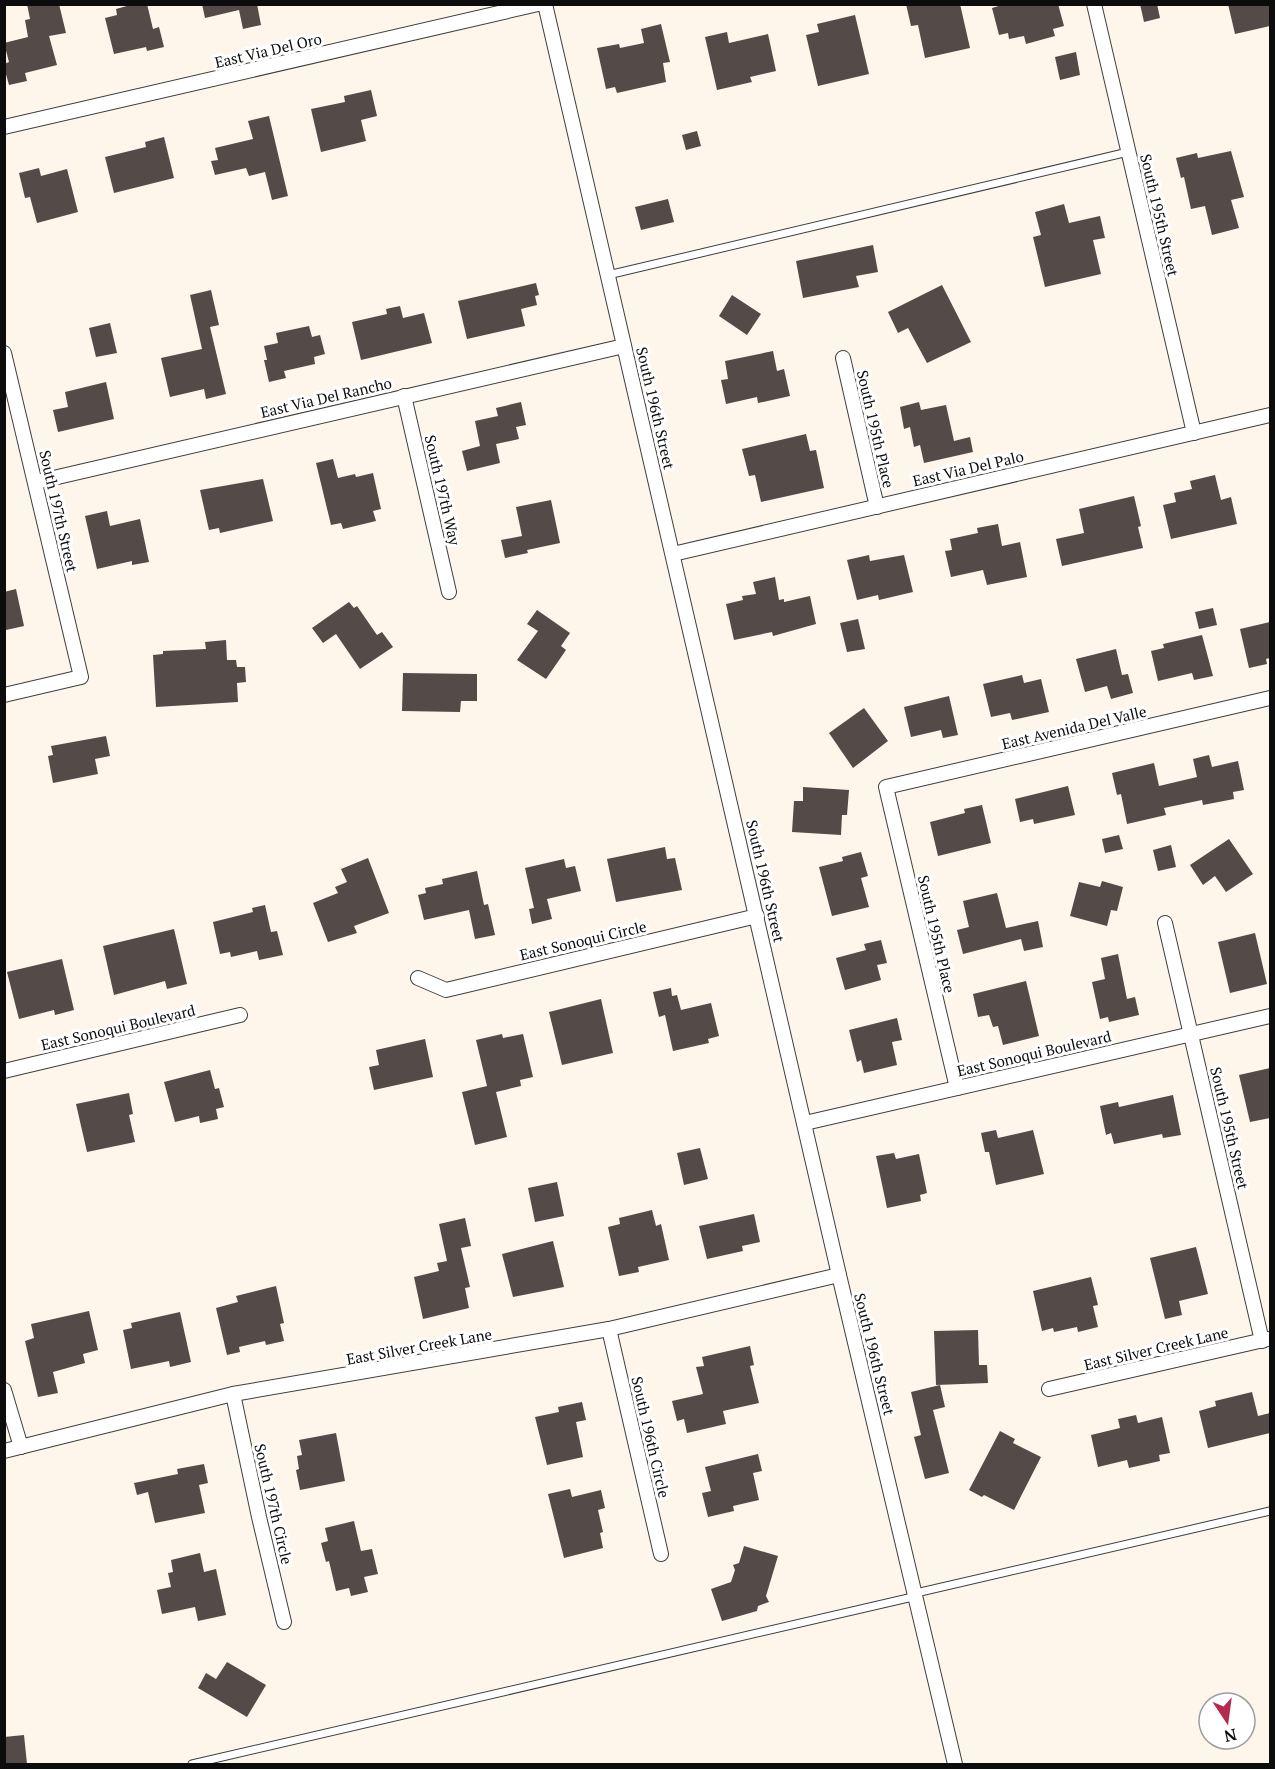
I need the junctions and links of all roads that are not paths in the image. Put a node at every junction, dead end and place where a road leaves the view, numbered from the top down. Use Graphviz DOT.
graph roads {
  1 [pos="538,4"];
  2 [pos="545,4"];
  3 [pos="1094,4"];
  4 [pos="4,127"];
  5 [pos="1128,152"];
  6 [pos="608,275"];
  7 [pos="624,346"];
  8 [pos="4,353"];
  9 [pos="843,358"];
  10 [pos="404,396"];
  11 [pos="1270,415"];
  12 [pos="1194,433"];
  13 [pos="36,482"];
  14 [pos="877,507"];
  15 [pos="673,554"];
  16 [pos="449,592"];
  17 [pos="4,695"];
  18 [pos="1270,698"];
  19 [pos="886,787"];
  20 [pos="757,916"];
  21 [pos="1166,923"];
  22 [pos="418,978"];
  23 [pos="240,1015"];
  24 [pos="1270,1016"];
  25 [pos="1191,1034"];
  26 [pos="4,1071"];
  27 [pos="957,1088"];
  28 [pos="805,1123"];
  29 [pos="839,1275"];
  30 [pos="609,1329"];
  31 [pos="1266,1340"];
  32 [pos="4,1389"];
  33 [pos="1049,1389"];
  34 [pos="233,1394"];
  35 [pos="21,1446"];
  36 [pos="4,1451"];
  37 [pos="1270,1511"];
  38 [pos="662,1554"];
  39 [pos="916,1595"];
  40 [pos="284,1622"];
  41 [pos="192,1764"];
  42 [pos="956,1764"];
  1 -- 4 [label="street, East Via Del Oro"];
  2 -- 6 [label="street, South 196th Street"];
  3 -- 5 [label="street, South 195th Street"];
  5 -- 6 [label="lane"];
  5 -- 12 [label="street, South 195th Street"];
  6 -- 7 [label="street, South 196th Street"];
  7 -- 10 [label="street, East Via Del Rancho"];
  7 -- 15 [label="street, South 196th Street"];
  8 -- 13 [label="street, South 197th Street"];
  9 -- 14 [label="street, South 195th Place"];
  10 -- 13 [label="street, East Via Del Rancho"];
  10 -- 16 [label="street, South 197th Way"];
  11 -- 12 [label="street, East Via Del Palo"];
  12 -- 14 [label="street, East Via Del Palo"];
  13 -- 17 [label="street, South 197th Street"];
  14 -- 15 [label="street, East Via Del Palo"];
  15 -- 20 [label="street, South 196th Street"];
  18 -- 19 [label="street, East Avenida Del Valle"];
  19 -- 27 [label="street, South 195th Place"];
  20 -- 22 [label="street, East Sonoqui Circle"];
  20 -- 28 [label="street, South 196th Street"];
  21 -- 25 [label="street, South 195th Street"];
  23 -- 26 [label="street, East Sonoqui Boulevard"];
  24 -- 25 [label="street, East Sonoqui Boulevard"];
  25 -- 27 [label="street, East Sonoqui Boulevard"];
  25 -- 31 [label="street, South 195th Street"];
  27 -- 28 [label="street, East Sonoqui Boulevard"];
  28 -- 29 [label="street, South 196th Street"];
  29 -- 30 [label="street, East Silver Creek Lane"];
  29 -- 39 [label="street, South 196th Street"];
  30 -- 34 [label="street, East Silver Creek Lane"];
  30 -- 38 [label="street, South 196th Circle"];
  31 -- 33 [label="street, East Silver Creek Lane"];
  32 -- 35 [label="street"];
  34 -- 35 [label="street, East Silver Creek Lane"];
  34 -- 40 [label="street, South 197th Circle"];
  35 -- 36 [label="street, East Silver Creek Lane"];
  37 -- 39 [label="lane"];
  39 -- 41 [label="lane"];
  39 -- 42 [label="street, South 196th Street"];
}
